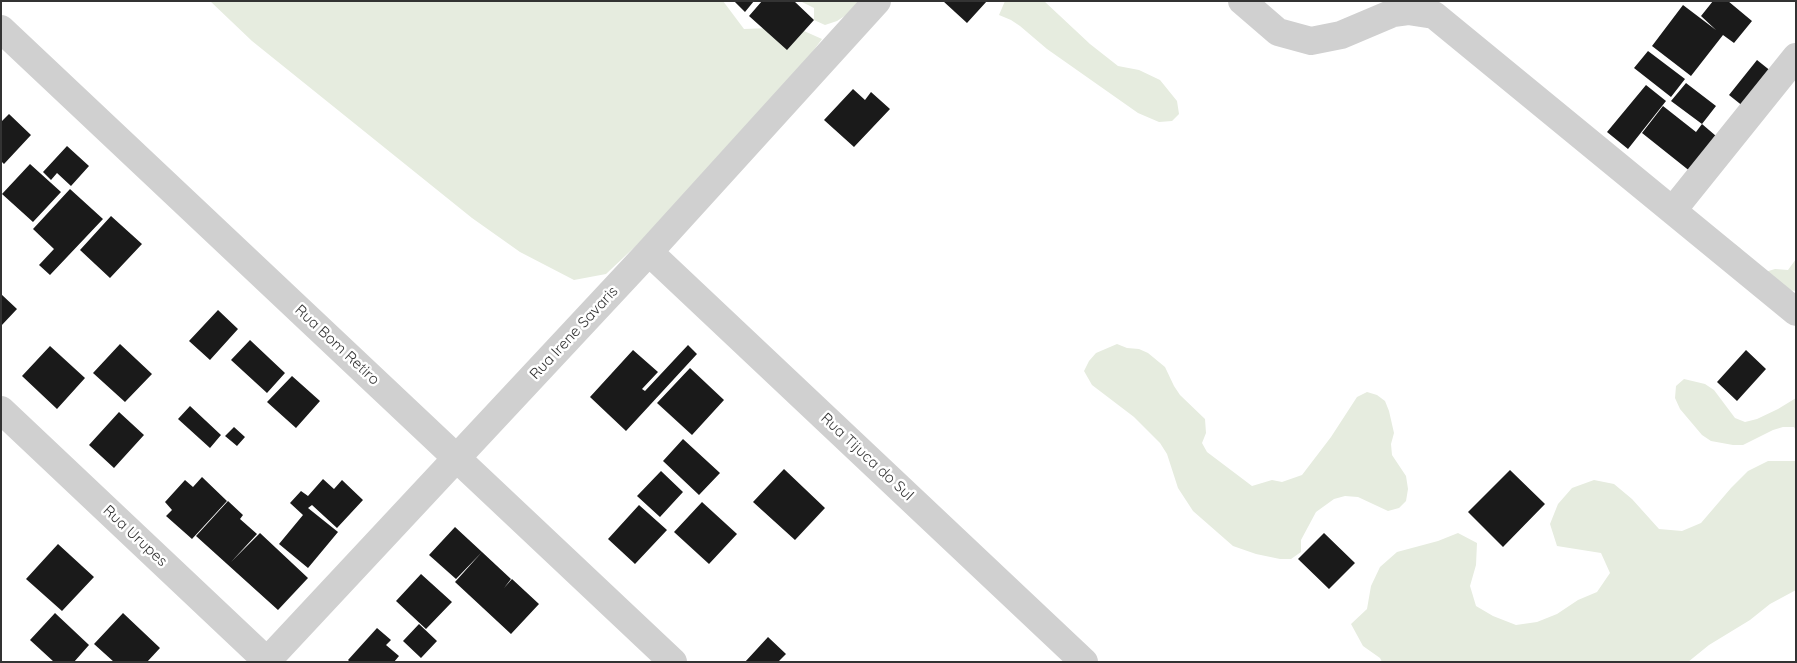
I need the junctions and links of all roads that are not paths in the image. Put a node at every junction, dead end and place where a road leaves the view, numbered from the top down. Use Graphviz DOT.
graph roads {
  1 [pos="1242,1"];
  2 [pos="870,4"];
  3 [pos="1,29"];
  4 [pos="1796,56"];
  5 [pos="1673,210"];
  6 [pos="649,252"];
  7 [pos="1796,312"];
  8 [pos="1,410"];
  9 [pos="458,458"];
  10 [pos="267,661"];
  11 [pos="673,662"];
  12 [pos="1084,662"];
  1 -- 5 [label="street"];
  2 -- 6 [label="street, Rua Irene Savaris"];
  3 -- 9 [label="street, Rua Bom Retiro"];
  4 -- 5 [label="street"];
  5 -- 7 [label="street"];
  6 -- 9 [label="street, Rua Irene Savaris"];
  6 -- 12 [label="street, Rua Tijuca do Sul"];
  8 -- 10 [label="street, Rua Urupes"];
  9 -- 10 [label="street, Rua Irene Savaris"];
  9 -- 11 [label="street, Rua Bom Retiro"];
}
